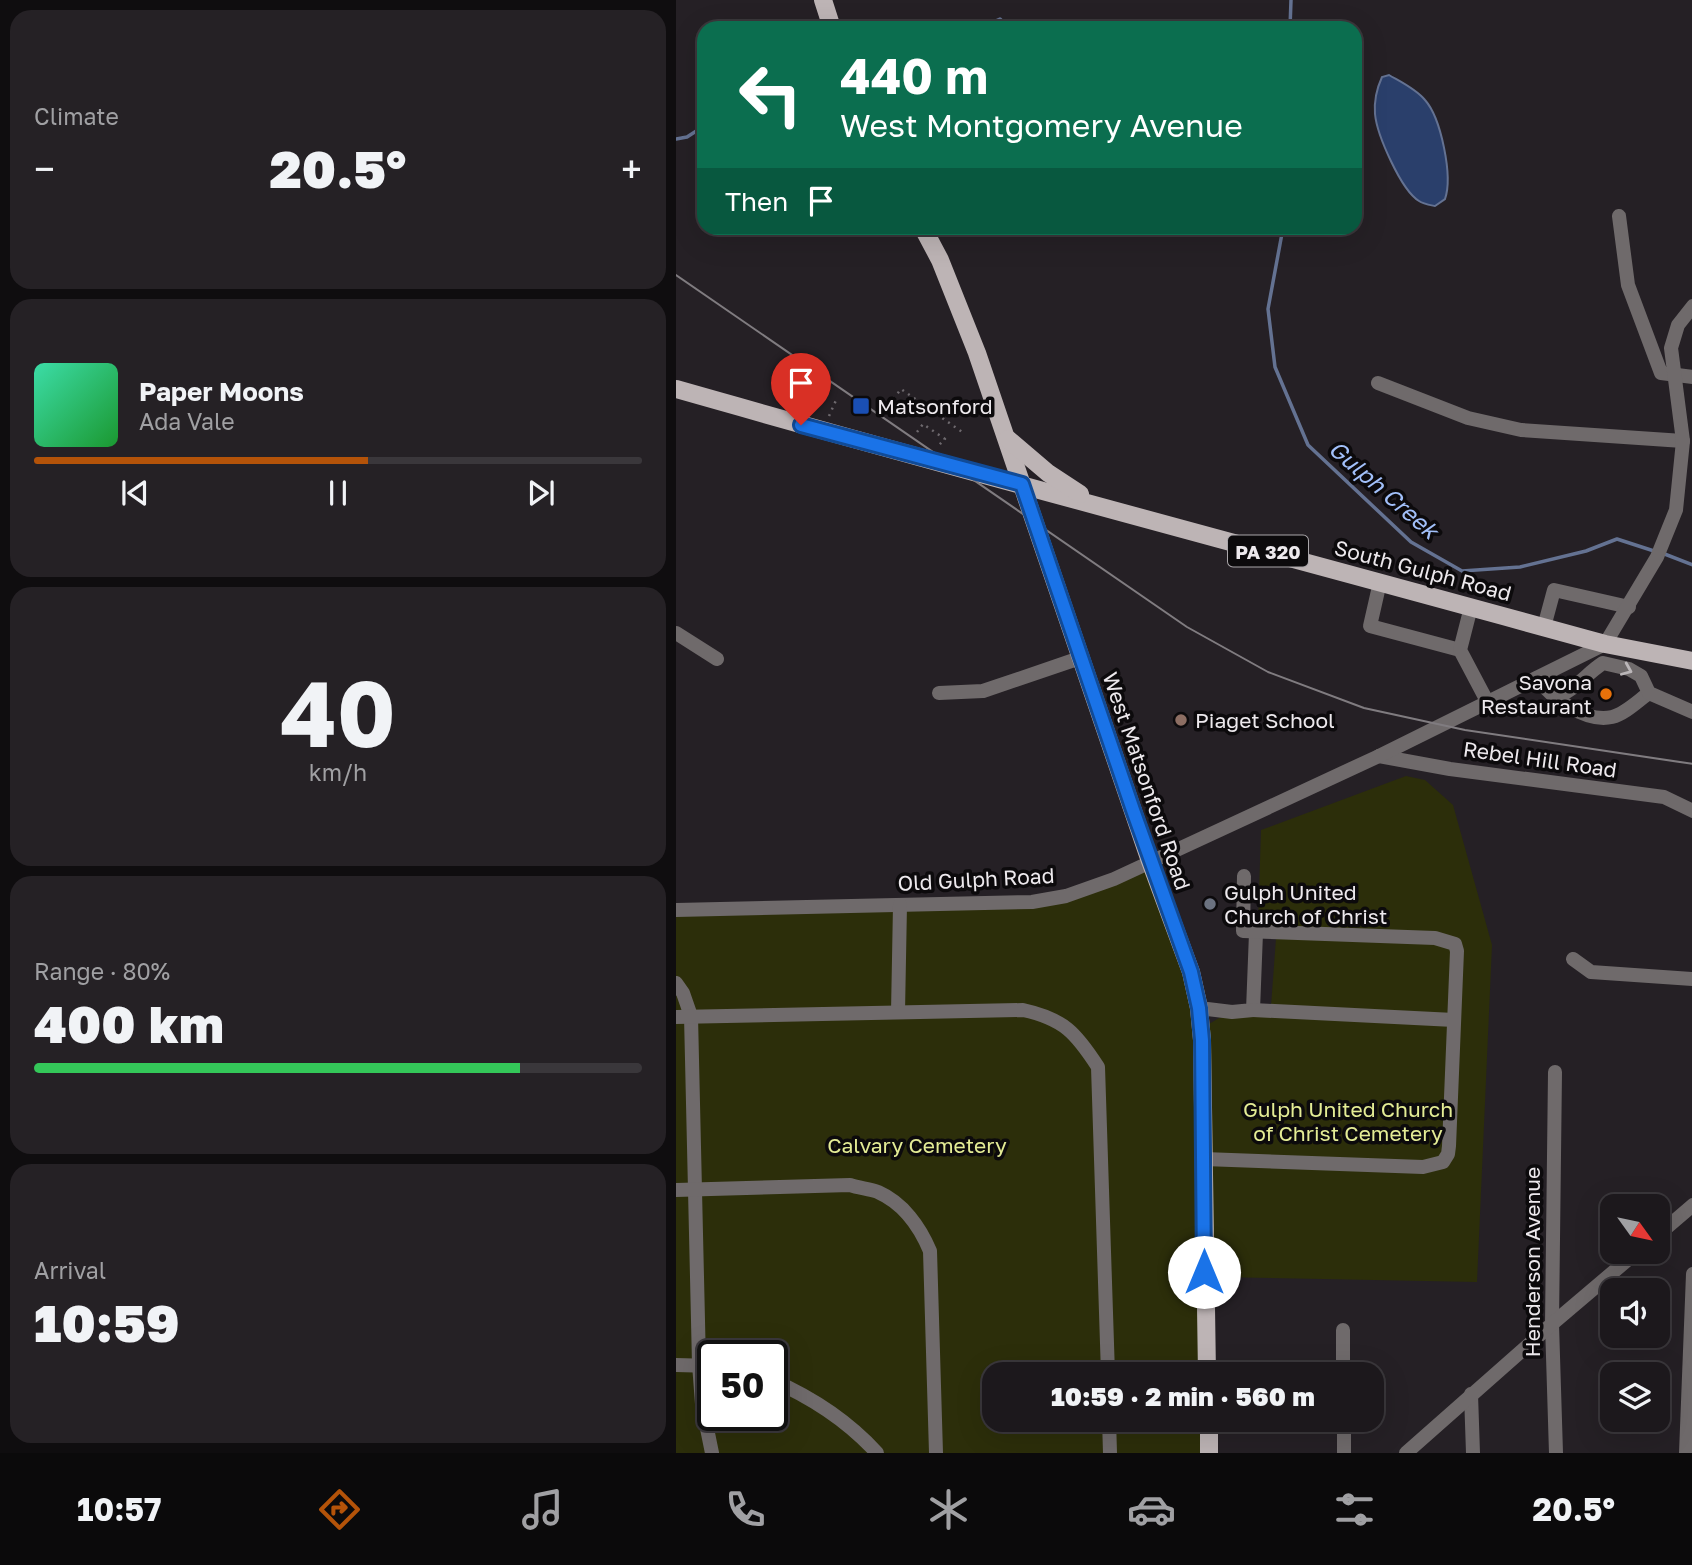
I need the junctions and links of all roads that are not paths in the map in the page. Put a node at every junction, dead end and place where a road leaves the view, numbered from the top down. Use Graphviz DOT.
graph roads {
  1 [pos="823,0"];
  2 [pos="830,21"];
  3 [pos="1619,216"];
  4 [pos="927,235"];
  5 [pos="1693,306"];
  6 [pos="1673,375"];
  7 [pos="1693,377"];
  8 [pos="1378,383"];
  9 [pos="676,389"];
  10 [pos="1006,437"];
  11 [pos="1683,441"];
  12 [pos="1022,484"];
  13 [pos="1095,504"];
  14 [pos="1380,582"];
  15 [pos="1471,607"];
  16 [pos="1629,607"];
  17 [pos="1544,627"];
  18 [pos="676,633"];
  19 [pos="1605,644"];
  20 [pos="1460,650"];
  21 [pos="1080,657"];
  22 [pos="717,659"];
  23 [pos="1693,661"];
  24 [pos="1537,678"];
  25 [pos="939,693"];
  26 [pos="1649,693"];
  27 [pos="1557,697"];
  28 [pos="1488,703"];
  29 [pos="1693,712"];
  30 [pos="1379,756"];
  31 [pos="1693,811"];
  32 [pos="1150,861"];
  33 [pos="1244,876"];
  34 [pos="900,905"];
  35 [pos="676,910"];
  36 [pos="1256,933"];
  37 [pos="1573,959"];
  38 [pos="1693,979"];
  39 [pos="676,983"];
  40 [pos="1199,1008"];
  41 [pos="1252,1010"];
  42 [pos="898,1012"];
  43 [pos="691,1016"];
  44 [pos="676,1017"];
  45 [pos="1454,1020"];
  46 [pos="1555,1072"];
  47 [pos="1204,1159"];
  48 [pos="676,1190"];
  49 [pos="696,1190"];
  50 [pos="1693,1205"];
  51 [pos="1670,1224"];
  52 [pos="1623,1264"];
  53 [pos="1693,1274"];
  54 [pos="1552,1324"];
  55 [pos="1343,1331"];
  56 [pos="705,1340"];
  57 [pos="1108,1362"];
  58 [pos="1207,1362"];
  59 [pos="1343,1362"];
  60 [pos="676,1365"];
  61 [pos="697,1365"];
  62 [pos="788,1387"];
  63 [pos="1471,1394"];
  64 [pos="708,1431"];
  65 [pos="1109,1432"];
  66 [pos="1209,1432"];
  67 [pos="1343,1432"];
  68 [pos="712,1453"];
  69 [pos="877,1453"];
  70 [pos="936,1453"];
  71 [pos="1110,1453"];
  72 [pos="1210,1453"];
  73 [pos="1344,1453"];
  74 [pos="1406,1453"];
  75 [pos="1473,1453"];
  76 [pos="1556,1453"];
  77 [pos="1686,1453"];
  1 -- 2 [label="main road"];
  3 -- 6 [label="street"];
  4 -- 10 [label="main road, West Matsonford Road"];
  5 -- 6 [label="street"];
  6 -- 7 [label="street"];
  6 -- 11 [label="street"];
  8 -- 11 [label="street"];
  9 -- 12 [label="main road, PA 320"];
  10 -- 12 [label="main road, West Matsonford Road"];
  10 -- 13 [label="main road"];
  11 -- 16 [label="street"];
  12 -- 13 [label="main road, South Gulph Road / PA 320"];
  12 -- 21 [label="main road, West Matsonford Road"];
  13 -- 14 [label="main road, South Gulph Road / PA 320"];
  14 -- 15 [label="main road, South Gulph Road / PA 320"];
  14 -- 20 [label="street"];
  15 -- 17 [label="main road, South Gulph Road / PA 320"];
  15 -- 20 [label="street"];
  16 -- 17 [label="street"];
  16 -- 19 [label="street"];
  17 -- 19 [label="main road, South Gulph Road / PA 320"];
  18 -- 22 [label="street"];
  19 -- 23 [label="main road, South Gulph Road / PA 320"];
  19 -- 24 [label="street, Old Gulph Road"];
  20 -- 28 [label="street"];
  21 -- 25 [label="street"];
  21 -- 32 [label="main road, West Matsonford Road"];
  24 -- 27 [label="street"];
  24 -- 28 [label="street, Old Gulph Road"];
  26 -- 27 [label="street"];
  27 -- 26 [label="street, one-way"];
  26 -- 29 [label="street"];
  28 -- 30 [label="street, Old Gulph Road"];
  30 -- 31 [label="street, Rebel Hill Road"];
  30 -- 32 [label="street, Old Gulph Road"];
  32 -- 34 [label="street, Old Gulph Road"];
  32 -- 40 [label="main road, West Matsonford Road"];
  33 -- 36 [label="street"];
  34 -- 35 [label="street, Old Gulph Road"];
  34 -- 42 [label="street"];
  36 -- 41 [label="street"];
  36 -- 45 [label="street"];
  37 -- 38 [label="street"];
  39 -- 43 [label="street"];
  40 -- 41 [label="street"];
  40 -- 47 [label="main road, West Matsonford Road"];
  41 -- 45 [label="street"];
  42 -- 43 [label="street"];
  42 -- 57 [label="street"];
  43 -- 44 [label="street"];
  43 -- 49 [label="street"];
  45 -- 47 [label="street"];
  46 -- 54 [label="street, Henderson Avenue"];
  47 -- 58 [label="main road, West Matsonford Road"];
  48 -- 49 [label="street"];
  49 -- 56 [label="street"];
  49 -- 70 [label="street"];
  50 -- 51 [label="street"];
  52 -- 54 [label="street"];
  53 -- 77 [label="street"];
  54 -- 63 [label="street"];
  54 -- 76 [label="street, Henderson Avenue"];
  55 -- 59 [label="street"];
  60 -- 61 [label="street"];
  62 -- 69 [label="street"];
  63 -- 74 [label="street"];
  63 -- 75 [label="street"];
  64 -- 68 [label="street"];
  65 -- 71 [label="street"];
  66 -- 72 [label="main road"];
  67 -- 73 [label="street"];
}
